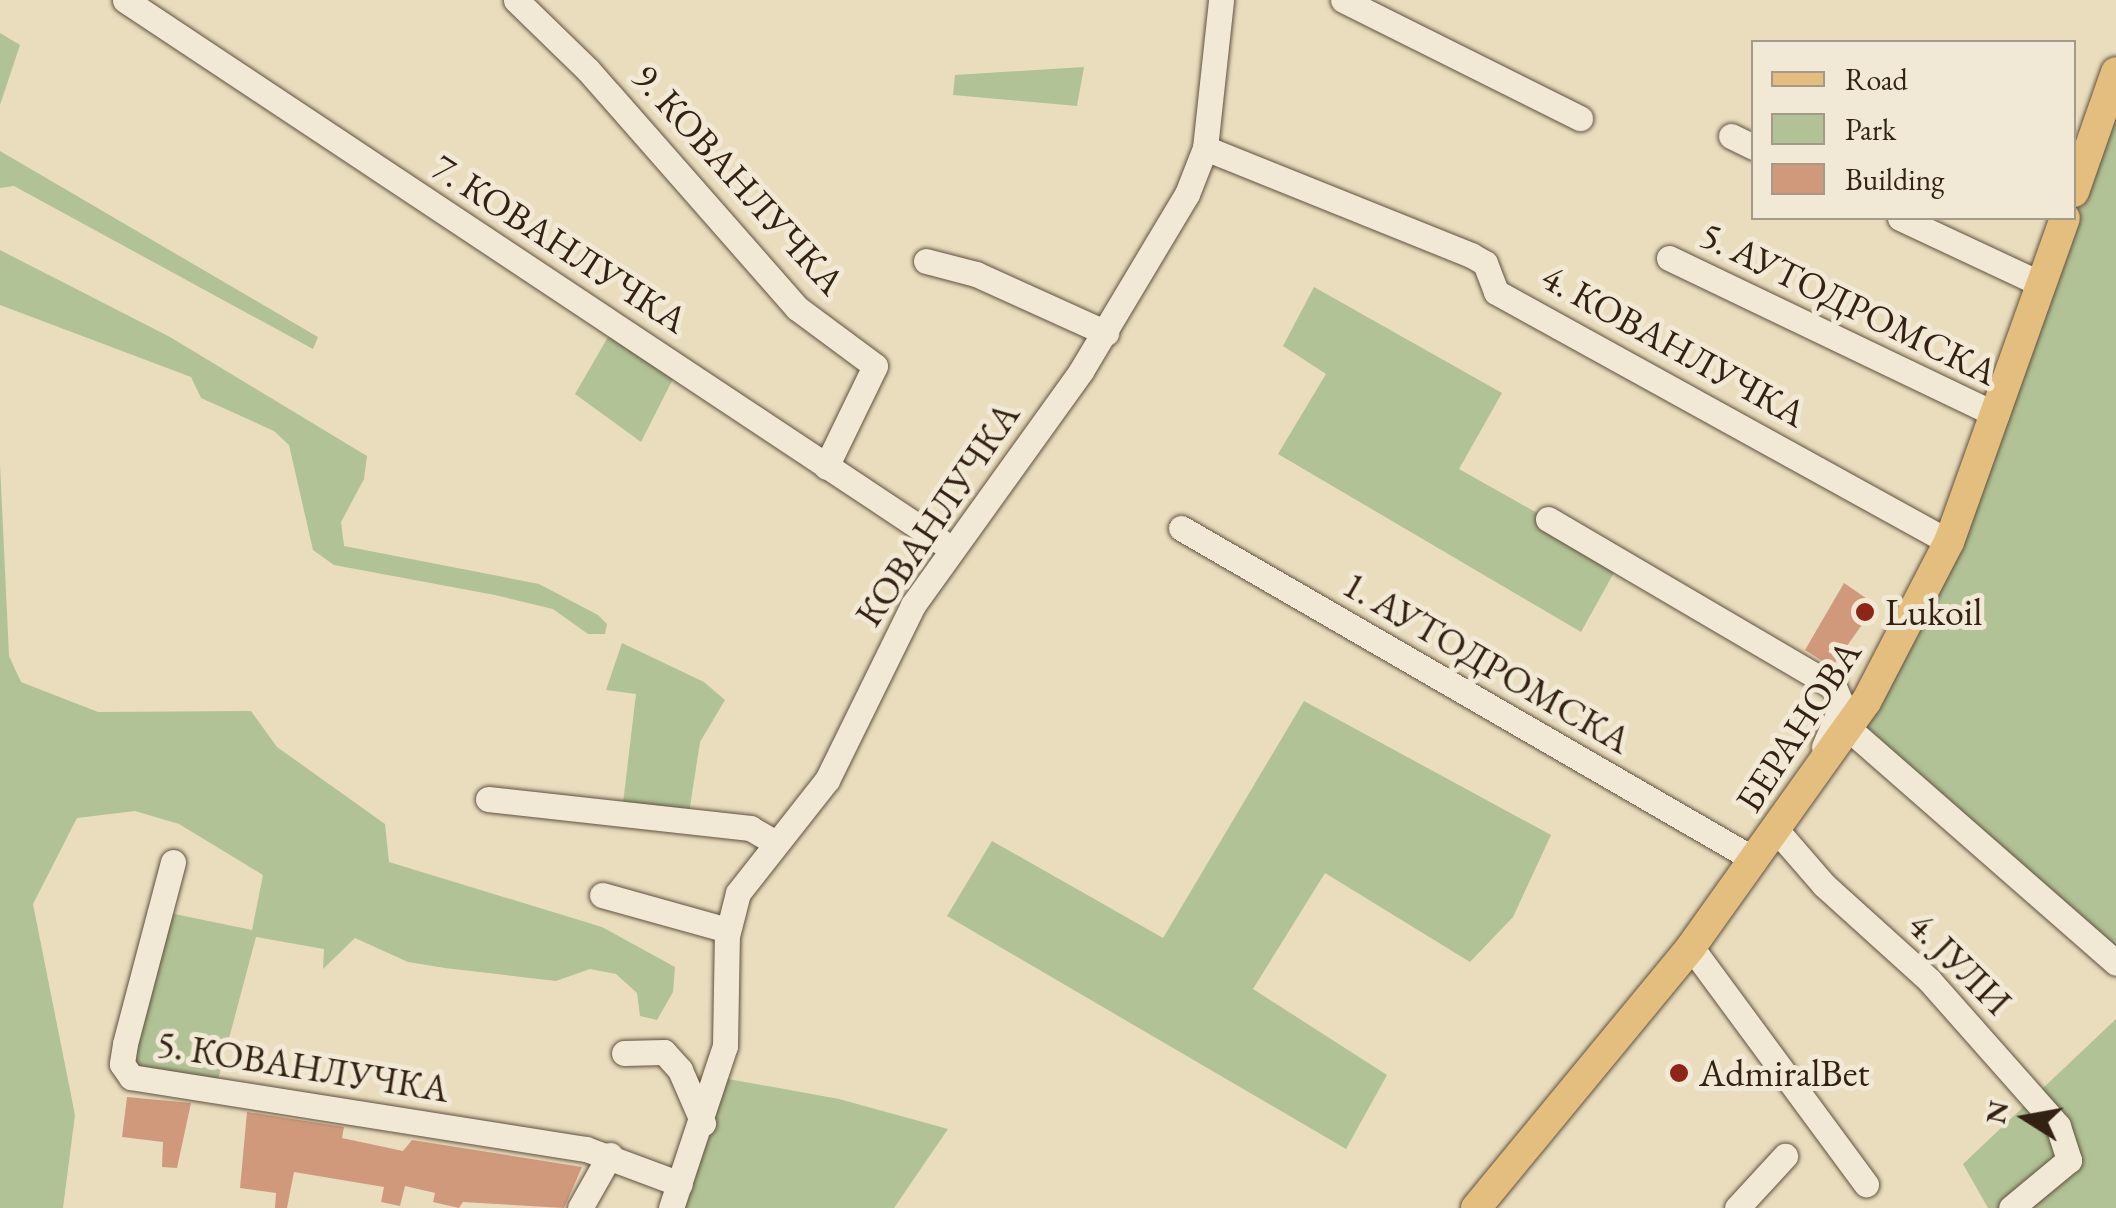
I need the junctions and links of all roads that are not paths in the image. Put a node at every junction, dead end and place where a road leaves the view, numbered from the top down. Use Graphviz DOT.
graph roads {
  1 [pos="126,0"];
  2 [pos="516,0"];
  3 [pos="1220,0"];
  4 [pos="1344,0"];
  5 [pos="2116,72"];
  6 [pos="1580,118"];
  7 [pos="1205,148"];
  8 [pos="2076,186"];
  9 [pos="1904,220"];
  10 [pos="2064,220"];
  11 [pos="1669,258"];
  12 [pos="926,261"];
  13 [pos="2041,284"];
  14 [pos="1106,333"];
  15 [pos="1996,415"];
  16 [pos="826,467"];
  17 [pos="1548,519"];
  18 [pos="1181,528"];
  19 [pos="1949,542"];
  20 [pos="952,549"];
  21 [pos="1849,729"];
  22 [pos="488,798"];
  23 [pos="1784,823"];
  24 [pos="776,843"];
  25 [pos="1755,860"];
  26 [pos="173,862"];
  27 [pos="602,895"];
  28 [pos="728,930"];
  29 [pos="1691,948"];
  30 [pos="2116,963"];
  31 [pos="624,1053"];
  32 [pos="703,1123"];
  33 [pos="610,1155"];
  34 [pos="1785,1156"];
  35 [pos="1866,1184"];
  36 [pos="675,1196"];
  37 [pos="580,1208"];
  38 [pos="1476,1208"];
  39 [pos="1736,1208"];
  40 [pos="2011,1208"];
  1 -- 16 [label="street, 7. КОВАНЛУЧКА"];
  2 -- 16 [label="street, 9. КОВАНЛУЧКА"];
  3 -- 7 [label="street, КОВАНЛУЧКА"];
  4 -- 6 [label="street"];
  5 -- 8 [label="main road"];
  7 -- 14 [label="street, КОВАНЛУЧКА"];
  7 -- 19 [label="street, 4. КОВАНЛУЧКА"];
  9 -- 13 [label="street"];
  10 -- 13 [label="main road, БЕРАНОВА"];
  11 -- 15 [label="street, 5. АУТОДРОМСКА"];
  12 -- 14 [label="street"];
  13 -- 15 [label="main road, БЕРАНОВА"];
  14 -- 20 [label="street, КОВАНЛУЧКА"];
  15 -- 19 [label="main road, БЕРАНОВА"];
  16 -- 20 [label="street, 7. КОВАНЛУЧКА"];
  17 -- 23 [label="street"];
  18 -- 25 [label="street, 1. АУТОДРОМСКА"];
  19 -- 21 [label="main road, БЕРАНОВА"];
  20 -- 24 [label="street, КОВАНЛУЧКА"];
  21 -- 23 [label="main road, БЕРАНОВА"];
  21 -- 30 [label="street"];
  22 -- 24 [label="street"];
  23 -- 25 [label="main road, БЕРАНОВА"];
  23 -- 40 [label="street, 4. ЈУЛИ"];
  24 -- 28 [label="street, КОВАНЛУЧКА"];
  25 -- 29 [label="main road, БЕРАНОВА"];
  26 -- 33 [label="street, 5. КОВАНЛУЧКА"];
  27 -- 28 [label="street"];
  28 -- 32 [label="street, КОВАНЛУЧКА"];
  29 -- 35 [label="street"];
  29 -- 38 [label="main road, БЕРАНОВА"];
  31 -- 32 [label="street"];
  32 -- 36 [label="street, КОВАНЛУЧКА"];
  33 -- 36 [label="street, 5. КОВАНЛУЧКА"];
  33 -- 37 [label="street"];
  34 -- 39 [label="street"];
}
